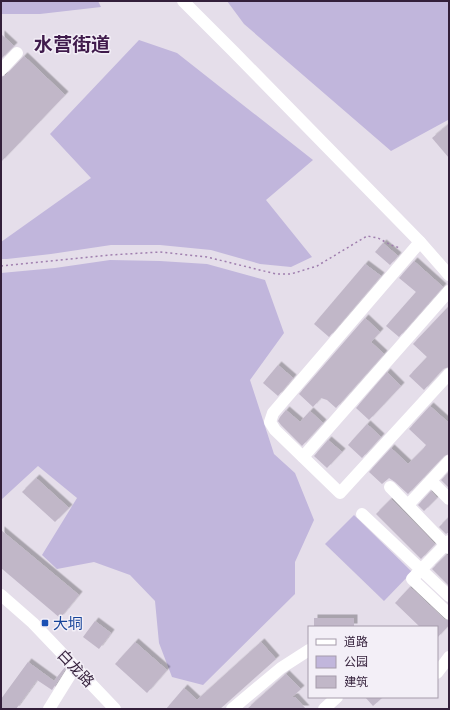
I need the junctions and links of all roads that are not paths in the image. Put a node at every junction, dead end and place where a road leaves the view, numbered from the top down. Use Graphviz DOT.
graph roads {
  1 [pos="183,1"];
  2 [pos="17,53"];
  3 [pos="1,70"];
  4 [pos="420,242"];
  5 [pos="449,275"];
  6 [pos="449,291"];
  7 [pos="449,374"];
  8 [pos="303,457"];
  9 [pos="449,461"];
  10 [pos="431,481"];
  11 [pos="390,487"];
  12 [pos="449,499"];
  13 [pos="408,505"];
  14 [pos="362,514"];
  15 [pos="448,544"];
  16 [pos="421,570"];
  17 [pos="1,595"];
  18 [pos="449,596"];
  19 [pos="449,614"];
  20 [pos="308,651"];
  21 [pos="449,657"];
  22 [pos="75,667"];
  23 [pos="438,672"];
  24 [pos="337,698"];
  25 [pos="49,709"];
  26 [pos="115,709"];
  27 [pos="232,709"];
  28 [pos="324,709"];
  1 -- 4 [label="street"];
  2 -- 3 [label="street"];
  4 -- 5 [label="street"];
  4 -- 8 [label="street"];
  6 -- 8 [label="street"];
  7 -- 8 [label="street"];
  9 -- 10 [label="street"];
  10 -- 12 [label="street"];
  10 -- 13 [label="street"];
  11 -- 13 [label="street"];
  13 -- 15 [label="street"];
  14 -- 16 [label="street"];
  15 -- 16 [label="street"];
  16 -- 18 [label="street"];
  16 -- 19 [label="street"];
  17 -- 22 [label="street, 白龙路"];
  20 -- 27 [label="street"];
  21 -- 23 [label="street"];
  22 -- 25 [label="street"];
  22 -- 26 [label="street, 白龙路"];
  24 -- 28 [label="street"];
}
